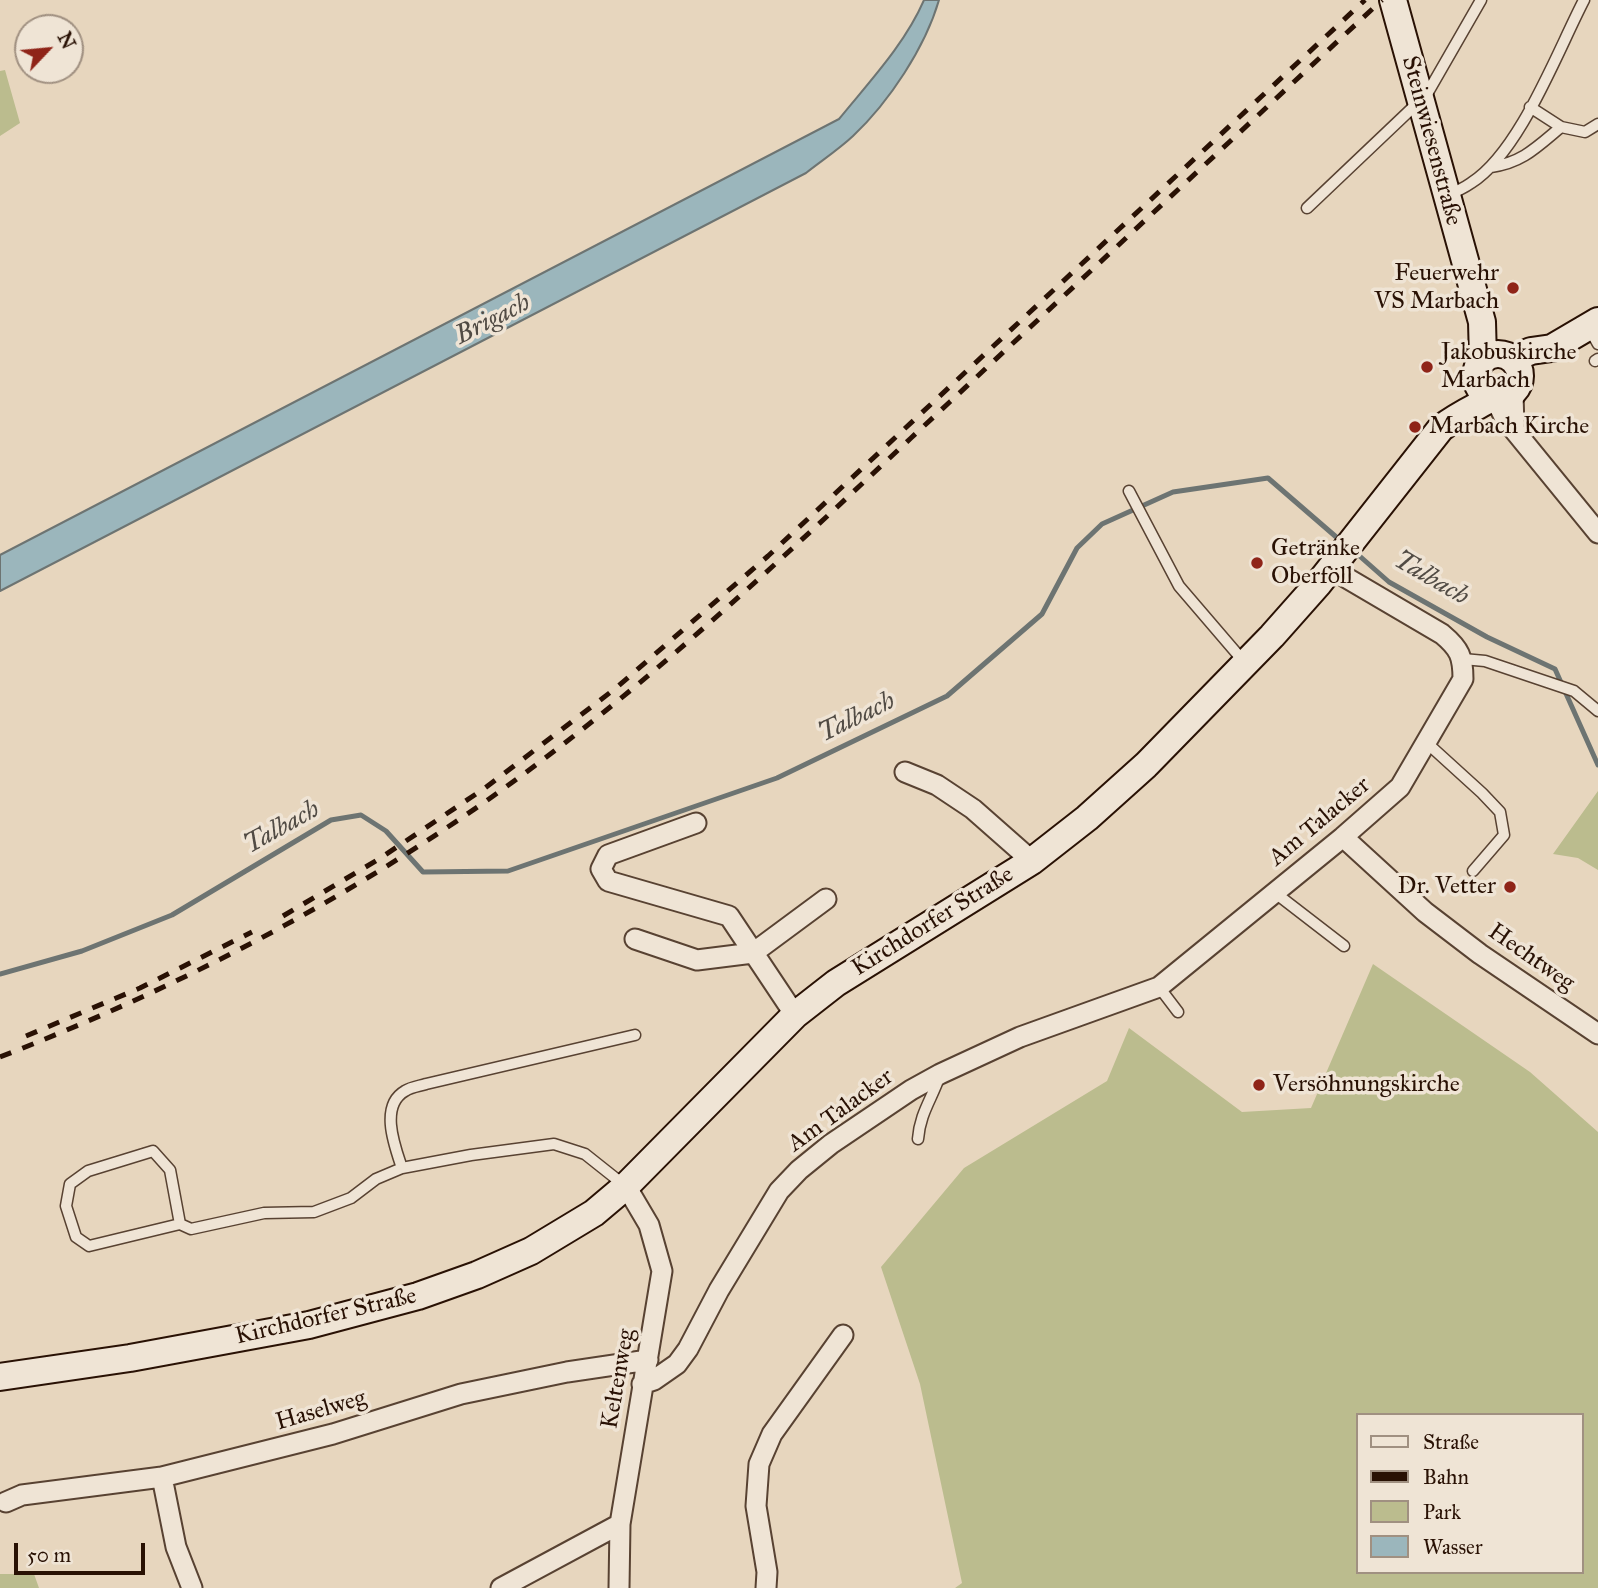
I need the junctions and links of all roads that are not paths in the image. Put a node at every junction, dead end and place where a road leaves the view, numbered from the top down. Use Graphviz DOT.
graph roads {
  1 [pos="1393,0"];
  2 [pos="1481,0"];
  3 [pos="1584,0"];
  4 [pos="1421,101"];
  5 [pos="1530,107"];
  6 [pos="1598,124"];
  7 [pos="1561,127"];
  8 [pos="1491,167"];
  9 [pos="1446,196"];
  10 [pos="1307,208"];
  11 [pos="1595,331"];
  12 [pos="1499,377"];
  13 [pos="1131,494"];
  14 [pos="1598,533"];
  15 [pos="1344,552"];
  16 [pos="1463,659"];
  17 [pos="1245,664"];
  18 [pos="1598,711"];
  19 [pos="1427,743"];
  20 [pos="905,772"];
  21 [pos="696,823"];
  22 [pos="1343,837"];
  23 [pos="1032,861"];
  24 [pos="1473,871"];
  25 [pos="1273,892"];
  26 [pos="825,900"];
  27 [pos="635,939"];
  28 [pos="1343,946"];
  29 [pos="754,953"];
  30 [pos="1159,987"];
  31 [pos="1178,1012"];
  32 [pos="795,1015"];
  33 [pos="1598,1034"];
  34 [pos="635,1035"];
  35 [pos="940,1074"];
  36 [pos="918,1139"];
  37 [pos="402,1168"];
  38 [pos="626,1186"];
  39 [pos="180,1224"];
  40 [pos="843,1335"];
  41 [pos="648,1360"];
  42 [pos="0,1377"];
  43 [pos="642,1384"];
  44 [pos="162,1477"];
  45 [pos="6,1502"];
  46 [pos="620,1524"];
  47 [pos="192,1588"];
  48 [pos="501,1588"];
  49 [pos="619,1588"];
  50 [pos="766,1588"];
  1 -- 4 [label="main road, Steinwiesenstraße"];
  2 -- 4 [label="lane"];
  3 -- 5 [label="lane"];
  4 -- 9 [label="main road, Steinwiesenstraße"];
  4 -- 10 [label="lane"];
  5 -- 7 [label="lane"];
  5 -- 8 [label="lane"];
  6 -- 7 [label="lane"];
  7 -- 8 [label="lane"];
  8 -- 9 [label="lane"];
  9 -- 12 [label="main road, Steinwiesenstraße"];
  11 -- 12 [label="main road, Kirchdorfer Straße"];
  12 -- 14 [label="street"];
  12 -- 15 [label="main road, Kirchdorfer Straße"];
  13 -- 17 [label="lane"];
  15 -- 16 [label="street"];
  15 -- 17 [label="main road, Kirchdorfer Straße"];
  16 -- 18 [label="lane"];
  16 -- 19 [label="street, Am Talacker"];
  17 -- 23 [label="main road, Kirchdorfer Straße"];
  19 -- 22 [label="street, Am Talacker"];
  19 -- 24 [label="lane"];
  20 -- 23 [label="street"];
  21 -- 29 [label="street"];
  22 -- 25 [label="street, Am Talacker"];
  22 -- 33 [label="street, Hechtweg"];
  23 -- 32 [label="main road, Kirchdorfer Straße"];
  25 -- 28 [label="lane"];
  25 -- 30 [label="street, Am Talacker"];
  26 -- 29 [label="street"];
  27 -- 29 [label="street"];
  29 -- 32 [label="street"];
  30 -- 31 [label="lane"];
  30 -- 35 [label="street, Am Talacker"];
  32 -- 38 [label="main road, Kirchdorfer Straße"];
  34 -- 37 [label="lane"];
  35 -- 36 [label="lane"];
  35 -- 43 [label="street, Am Talacker"];
  37 -- 38 [label="lane"];
  37 -- 39 [label="lane"];
  38 -- 41 [label="street, Keltenweg"];
  38 -- 42 [label="main road, Kirchdorfer Straße"];
  39 -- 39 [label="lane"];
  40 -- 50 [label="street"];
  41 -- 43 [label="street, Keltenweg"];
  41 -- 44 [label="street, Haselweg"];
  43 -- 46 [label="street, Keltenweg"];
  44 -- 45 [label="street, Haselweg"];
  44 -- 47 [label="street"];
  46 -- 48 [label="street"];
  46 -- 49 [label="street, Keltenweg"];
}
